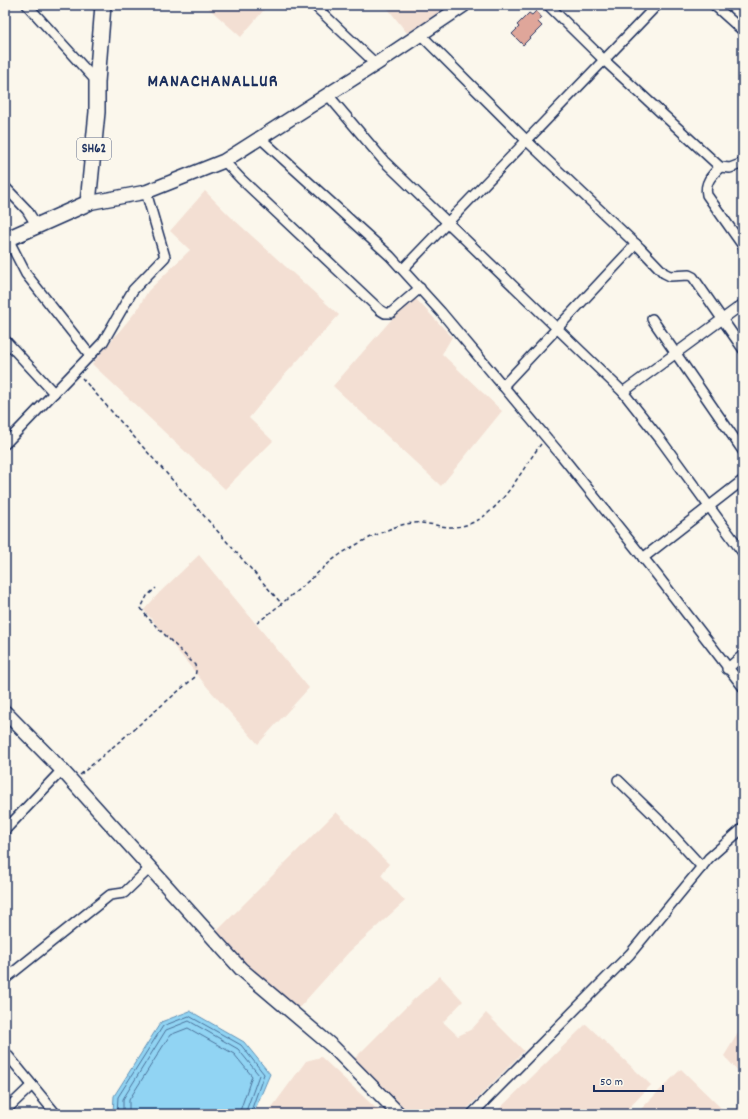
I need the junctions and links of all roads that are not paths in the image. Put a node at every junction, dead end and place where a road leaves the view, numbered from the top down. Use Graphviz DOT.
graph roads {
  1 [pos="27,5"];
  2 [pos="102,5"];
  3 [pos="314,5"];
  4 [pos="464,5"];
  5 [pos="548,5"];
  6 [pos="657,5"];
  7 [pos="714,5"];
  8 [pos="743,31"];
  9 [pos="420,35"];
  10 [pos="605,61"];
  11 [pos="376,64"];
  12 [pos="97,82"];
  13 [pos="328,95"];
  14 [pos="259,137"];
  15 [pos="527,141"];
  16 [pos="224,161"];
  17 [pos="743,163"];
  18 [pos="720,167"];
  19 [pos="6,191"];
  20 [pos="146,192"];
  21 [pos="88,203"];
  22 [pos="448,224"];
  23 [pos="37,226"];
  24 [pos="7,239"];
  25 [pos="636,244"];
  26 [pos="743,246"];
  27 [pos="403,270"];
  28 [pos="420,288"];
  29 [pos="743,304"];
  30 [pos="652,319"];
  31 [pos="722,319"];
  32 [pos="558,328"];
  33 [pos="5,340"];
  34 [pos="743,349"];
  35 [pos="676,353"];
  36 [pos="90,355"];
  37 [pos="503,386"];
  38 [pos="623,392"];
  39 [pos="54,393"];
  40 [pos="5,444"];
  41 [pos="743,451"];
  42 [pos="743,480"];
  43 [pos="708,507"];
  44 [pos="743,553"];
  45 [pos="643,558"];
  46 [pos="743,655"];
  47 [pos="727,669"];
  48 [pos="743,687"];
  49 [pos="6,714"];
  50 [pos="62,770"];
  51 [pos="618,780"];
  52 [pos="743,828"];
  53 [pos="5,830"];
  54 [pos="702,867"];
  55 [pos="150,868"];
  56 [pos="5,979"];
  57 [pos="5,1052"];
  58 [pos="32,1085"];
  59 [pos="5,1111"];
  60 [pos="56,1114"];
  61 [pos="399,1114"];
  62 [pos="472,1114"];
  1 -- 12 [label="street"];
  2 -- 12 [label="main road, SH62"];
  3 -- 11 [label="street"];
  4 -- 9 [label="main road"];
  5 -- 10 [label="street"];
  6 -- 10 [label="street"];
  7 -- 8 [label="street"];
  9 -- 11 [label="main road"];
  9 -- 15 [label="street"];
  10 -- 15 [label="street"];
  10 -- 18 [label="street"];
  11 -- 13 [label="main road"];
  12 -- 21 [label="main road, SH62"];
  13 -- 14 [label="main road"];
  13 -- 22 [label="street"];
  14 -- 16 [label="main road"];
  14 -- 27 [label="street"];
  15 -- 22 [label="street"];
  15 -- 25 [label="street"];
  16 -- 20 [label="main road"];
  16 -- 28 [label="street"];
  17 -- 18 [label="street"];
  18 -- 26 [label="street"];
  19 -- 23 [label="street"];
  20 -- 21 [label="main road"];
  20 -- 36 [label="street"];
  21 -- 23 [label="main road"];
  22 -- 27 [label="street"];
  22 -- 32 [label="street"];
  23 -- 24 [label="main road"];
  24 -- 36 [label="street"];
  25 -- 31 [label="street"];
  25 -- 32 [label="street"];
  27 -- 28 [label="street"];
  28 -- 37 [label="street"];
  29 -- 31 [label="street"];
  30 -- 35 [label="street"];
  31 -- 34 [label="street"];
  31 -- 35 [label="street"];
  32 -- 37 [label="street"];
  32 -- 38 [label="street"];
  33 -- 39 [label="street"];
  35 -- 38 [label="street"];
  35 -- 41 [label="street"];
  36 -- 39 [label="street"];
  37 -- 45 [label="street"];
  38 -- 43 [label="street"];
  39 -- 40 [label="street"];
  42 -- 43 [label="street"];
  43 -- 44 [label="street"];
  43 -- 45 [label="street"];
  45 -- 47 [label="street"];
  46 -- 47 [label="street"];
  47 -- 48 [label="street"];
  49 -- 50 [label="main road"];
  50 -- 53 [label="street"];
  50 -- 55 [label="main road"];
  51 -- 54 [label="street"];
  52 -- 54 [label="street"];
  54 -- 62 [label="street"];
  55 -- 56 [label="street"];
  55 -- 61 [label="main road"];
  57 -- 58 [label="street"];
  58 -- 59 [label="street"];
  58 -- 60 [label="street"];
}
